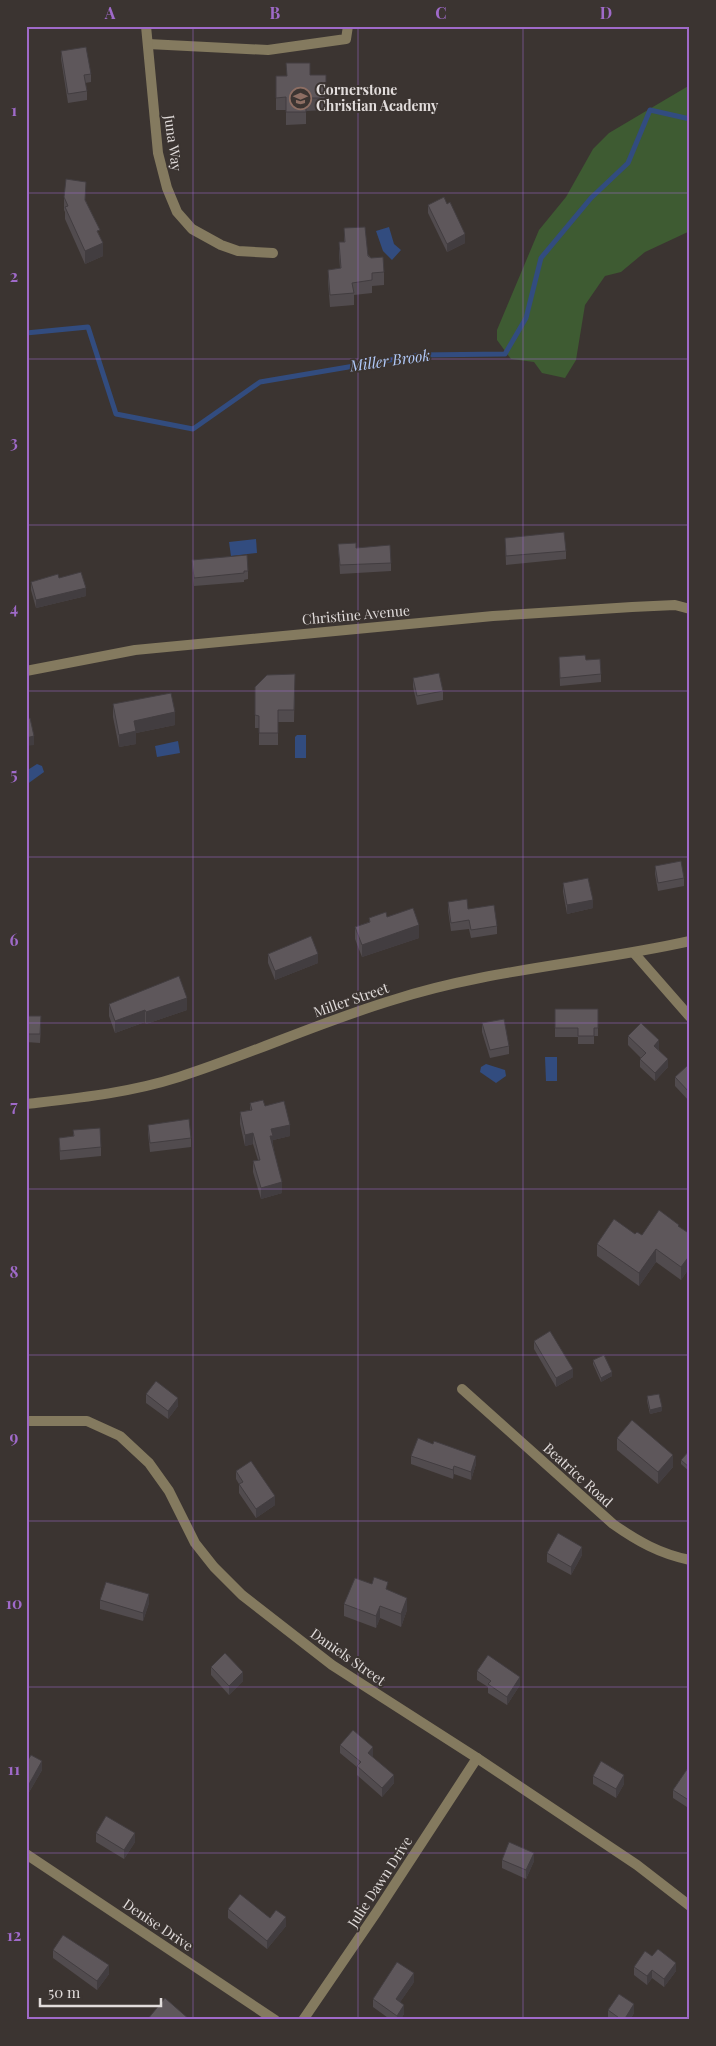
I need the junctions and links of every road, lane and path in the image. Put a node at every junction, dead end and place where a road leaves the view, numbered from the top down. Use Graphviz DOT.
graph roads {
  1 [pos="146,26"];
  2 [pos="348,26"];
  3 [pos="148,44"];
  4 [pos="274,252"];
  5 [pos="690,608"];
  6 [pos="26,672"];
  7 [pos="690,941"];
  8 [pos="634,953"];
  9 [pos="690,1017"];
  10 [pos="26,1104"];
  11 [pos="462,1389"];
  12 [pos="26,1422"];
  13 [pos="690,1560"];
  14 [pos="477,1758"];
  15 [pos="26,1854"];
  16 [pos="690,1906"];
  17 [pos="275,2020"];
  18 [pos="303,2020"];
  1 -- 3 [label="street, Juna Way"];
  2 -- 3 [label="street"];
  3 -- 4 [label="street, Juna Way"];
  5 -- 6 [label="street, Christine Avenue"];
  7 -- 8 [label="street, Miller Street"];
  8 -- 9 [label="street"];
  8 -- 10 [label="street, Miller Street"];
  11 -- 13 [label="street, Beatrice Road"];
  12 -- 14 [label="street, Daniels Street"];
  14 -- 16 [label="street, Daniels Street"];
  14 -- 18 [label="street, Julie Dawn Drive"];
  15 -- 17 [label="street, Denise Drive"];
}
